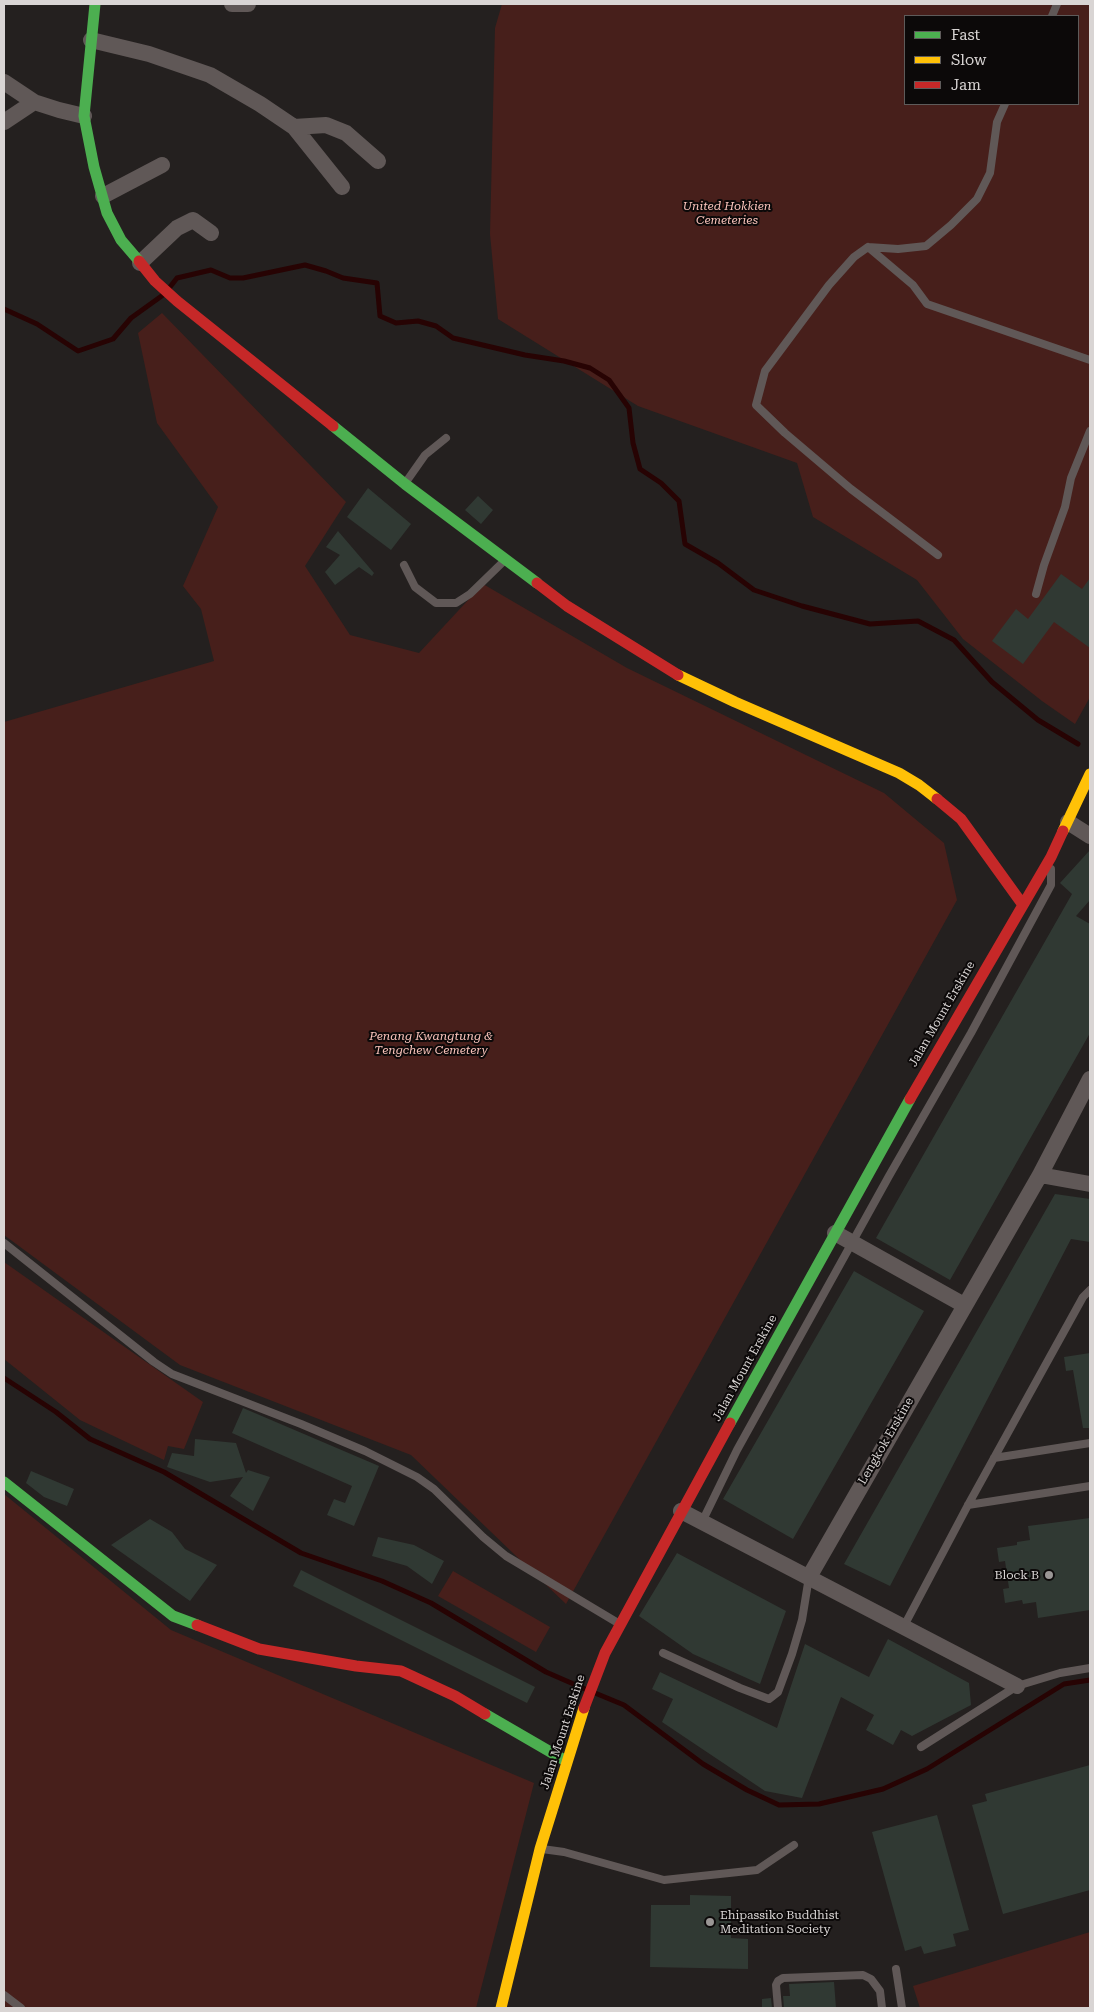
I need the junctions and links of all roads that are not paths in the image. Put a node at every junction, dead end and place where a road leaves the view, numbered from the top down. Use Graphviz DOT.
graph roads {
  1 [pos="95,4"];
  2 [pos="232,4"];
  3 [pos="248,4"];
  4 [pos="90,40"];
  5 [pos="4,82"];
  6 [pos="34,102"];
  7 [pos="1005,105"];
  8 [pos="84,116"];
  9 [pos="4,122"];
  10 [pos="294,127"];
  11 [pos="378,161"];
  12 [pos="162,165"];
  13 [pos="342,187"];
  14 [pos="103,196"];
  15 [pos="211,233"];
  16 [pos="868,247"];
  17 [pos="140,263"];
  18 [pos="1090,360"];
  19 [pos="1090,431"];
  20 [pos="446,438"];
  21 [pos="405,484"];
  22 [pos="938,555"];
  23 [pos="506,560"];
  24 [pos="404,565"];
  25 [pos="1036,594"];
  26 [pos="1090,774"];
  27 [pos="1068,822"];
  28 [pos="1090,836"];
  29 [pos="1051,857"];
  30 [pos="1022,905"];
  31 [pos="1090,1079"];
  32 [pos="1040,1175"];
  33 [pos="1090,1184"];
  34 [pos="835,1233"];
  35 [pos="854,1242"];
  36 [pos="4,1243"];
  37 [pos="1090,1290"];
  38 [pos="964,1304"];
  39 [pos="1090,1444"];
  40 [pos="994,1458"];
  41 [pos="4,1482"];
  42 [pos="1090,1486"];
  43 [pos="968,1505"];
  44 [pos="681,1511"];
  45 [pos="702,1522"];
  46 [pos="809,1577"];
  47 [pos="619,1624"];
  48 [pos="904,1626"];
  49 [pos="664,1653"];
  50 [pos="1090,1668"];
  51 [pos="1017,1686"];
  52 [pos="921,1747"];
  53 [pos="566,1761"];
  54 [pos="794,1845"];
  55 [pos="540,1849"];
  56 [pos="896,1969"];
  57 [pos="4,1995"];
  58 [pos="21,2008"];
  59 [pos="501,2008"];
  60 [pos="778,2008"];
  61 [pos="882,2008"];
  62 [pos="902,2008"];
  1 -- 4 [label="street"];
  2 -- 3 [label="street"];
  4 -- 8 [label="street"];
  4 -- 10 [label="street"];
  5 -- 6 [label="street"];
  6 -- 8 [label="street"];
  6 -- 9 [label="street"];
  7 -- 16 [label="lane"];
  8 -- 14 [label="street"];
  10 -- 11 [label="street"];
  10 -- 13 [label="street"];
  12 -- 14 [label="street"];
  14 -- 17 [label="street"];
  15 -- 17 [label="street"];
  16 -- 18 [label="lane"];
  16 -- 22 [label="lane"];
  17 -- 21 [label="street"];
  19 -- 25 [label="lane"];
  20 -- 21 [label="lane"];
  21 -- 23 [label="street"];
  23 -- 24 [label="lane"];
  23 -- 30 [label="street"];
  26 -- 27 [label="street, Jalan Mount Erskine"];
  27 -- 28 [label="street"];
  27 -- 29 [label="street, Jalan Mount Erskine"];
  29 -- 30 [label="street, Jalan Mount Erskine"];
  29 -- 35 [label="lane"];
  30 -- 34 [label="street, Jalan Mount Erskine"];
  31 -- 32 [label="street, Lengkok Erskine"];
  32 -- 33 [label="street"];
  32 -- 38 [label="street, Lengkok Erskine"];
  34 -- 35 [label="street"];
  34 -- 44 [label="street, Jalan Mount Erskine"];
  35 -- 38 [label="street"];
  35 -- 45 [label="lane"];
  36 -- 47 [label="lane"];
  37 -- 40 [label="lane"];
  38 -- 46 [label="street, Lengkok Erskine"];
  39 -- 40 [label="lane"];
  40 -- 43 [label="lane"];
  41 -- 53 [label="street"];
  42 -- 43 [label="lane"];
  43 -- 48 [label="lane"];
  44 -- 45 [label="street"];
  44 -- 47 [label="street, Jalan Mount Erskine"];
  45 -- 46 [label="street"];
  46 -- 48 [label="street"];
  46 -- 49 [label="lane"];
  47 -- 53 [label="street, Jalan Mount Erskine"];
  48 -- 51 [label="street"];
  50 -- 51 [label="lane"];
  51 -- 52 [label="lane"];
  53 -- 55 [label="street, Jalan Mount Erskine"];
  54 -- 55 [label="lane"];
  55 -- 59 [label="street, Jalan Mount Erskine"];
  56 -- 62 [label="lane"];
  57 -- 58 [label="lane"];
  60 -- 61 [label="lane"];
}
